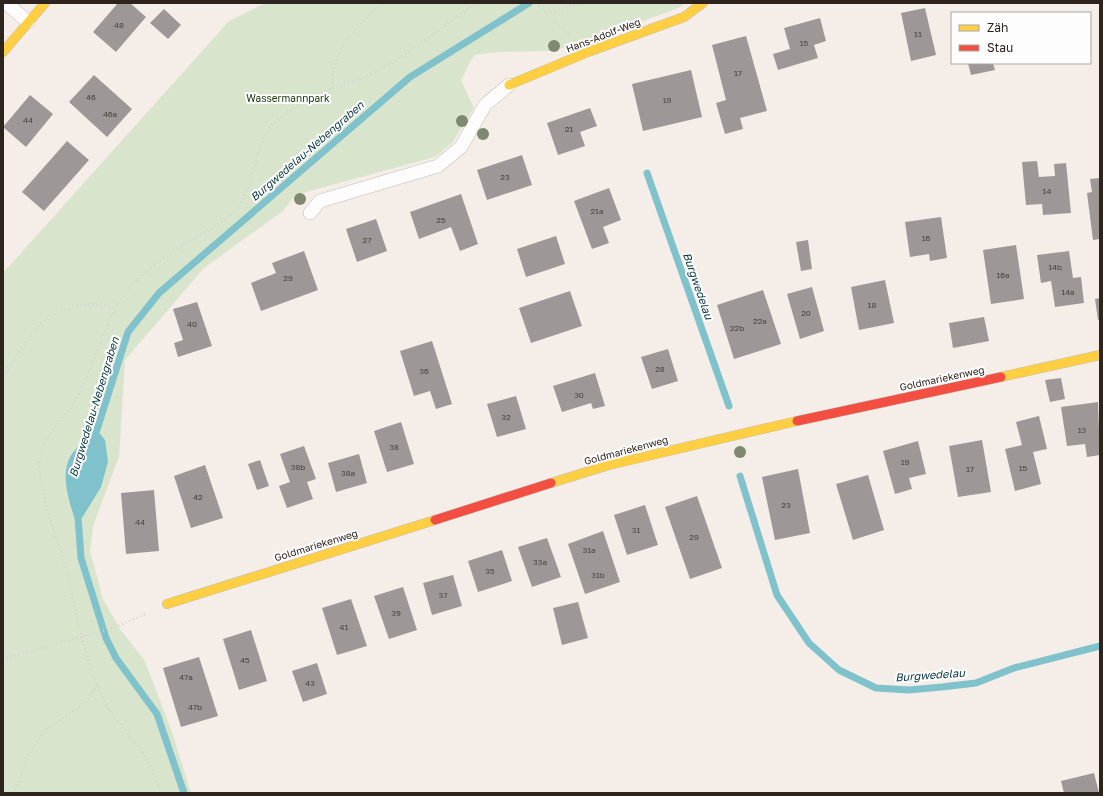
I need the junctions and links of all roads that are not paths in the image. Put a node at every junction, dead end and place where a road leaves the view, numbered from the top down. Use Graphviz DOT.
graph roads {
  1 [pos="6,3"];
  2 [pos="45,3"];
  3 [pos="703,3"];
  4 [pos="28,22"];
  5 [pos="3,52"];
  6 [pos="509,85"];
  7 [pos="310,213"];
  8 [pos="1100,355"];
  9 [pos="167,604"];
  1 -- 4 [label="lane"];
  2 -- 4 [label="street"];
  3 -- 6 [label="street, Hans-Adolf-Weg"];
  4 -- 5 [label="street"];
  6 -- 7 [label="lane"];
  8 -- 9 [label="street, Goldmariekenweg"];
}
